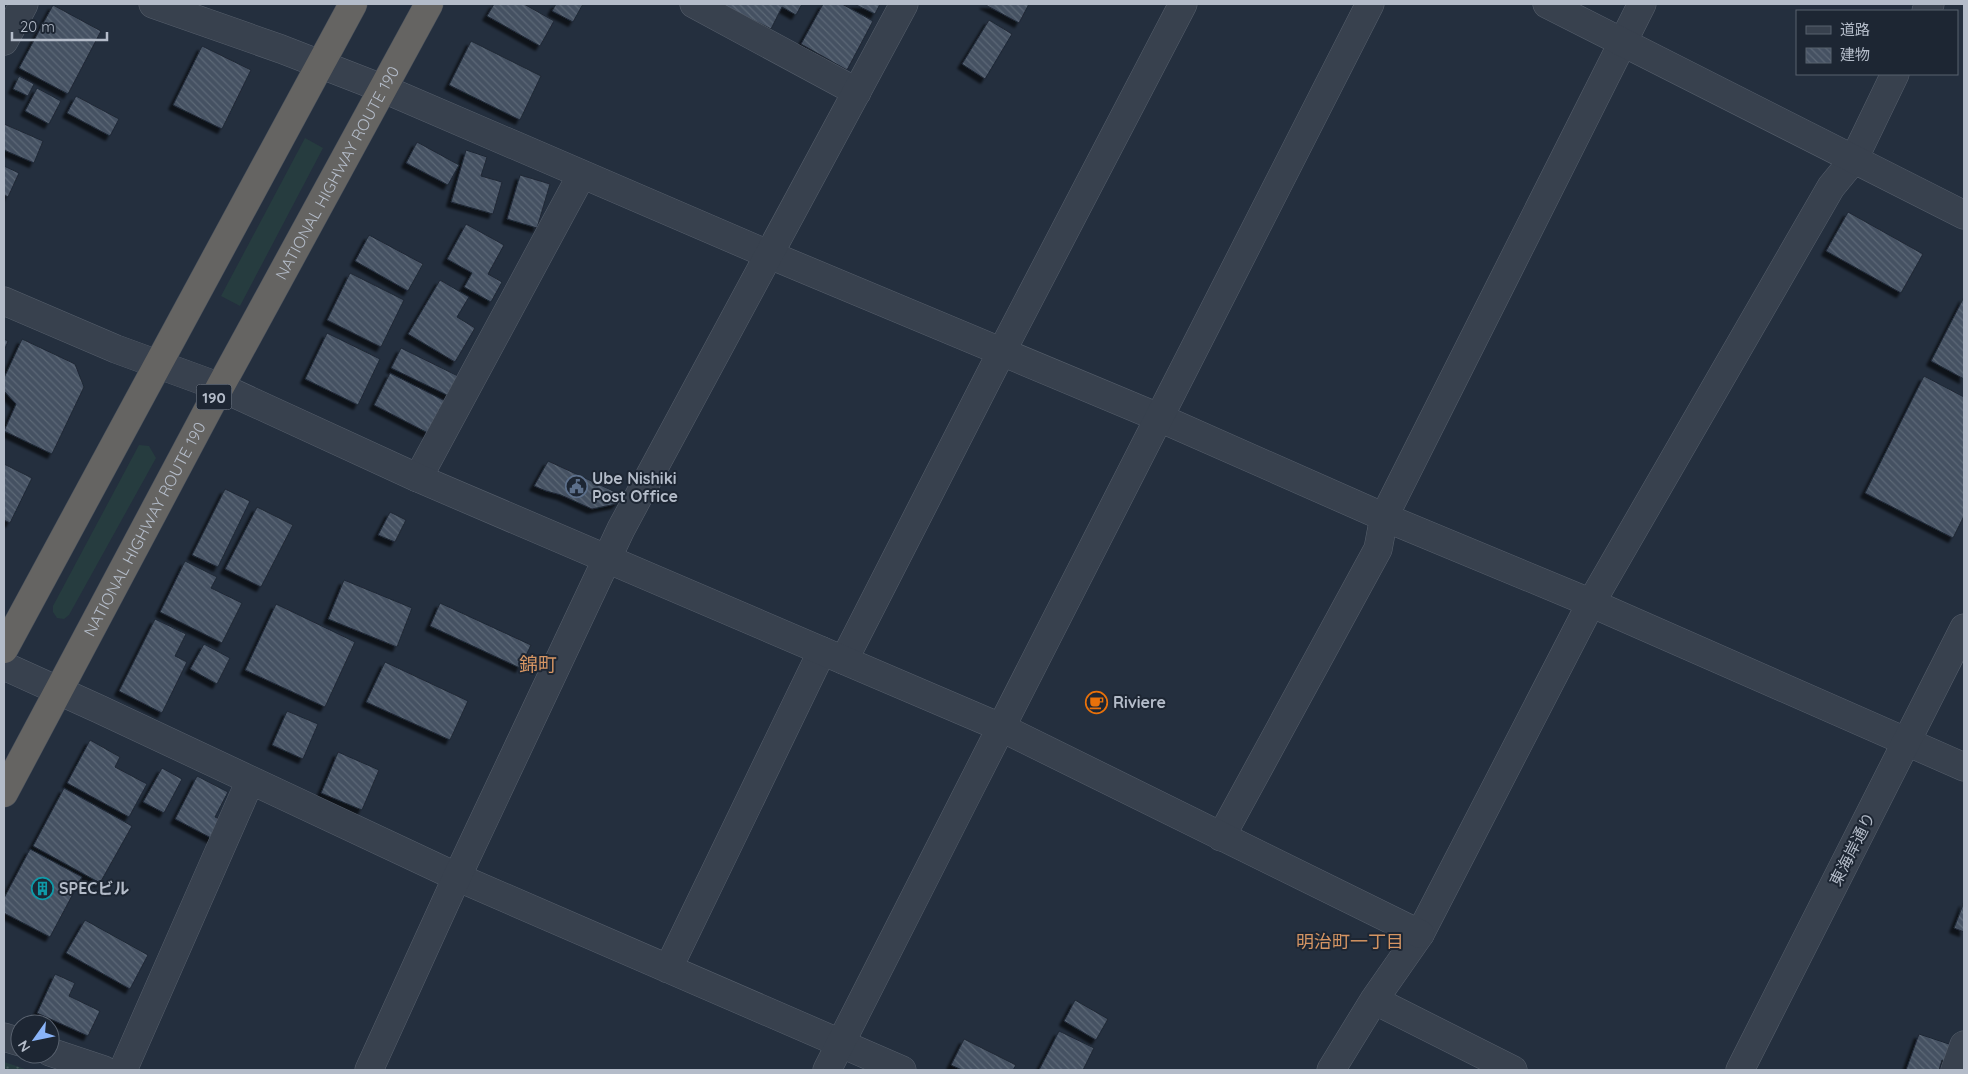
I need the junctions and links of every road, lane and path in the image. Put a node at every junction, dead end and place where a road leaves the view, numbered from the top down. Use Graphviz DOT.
graph roads {
  1 [pos="24,4"];
  2 [pos="153,4"];
  3 [pos="353,4"];
  4 [pos="429,4"];
  5 [pos="694,4"];
  6 [pos="904,4"];
  7 [pos="1183,4"];
  8 [pos="1370,4"];
  9 [pos="1547,4"];
  10 [pos="1642,4"];
  11 [pos="4,41"];
  12 [pos="1622,42"];
  13 [pos="321,65"];
  14 [pos="1895,75"];
  15 [pos="384,89"];
  16 [pos="857,92"];
  17 [pos="1854,159"];
  18 [pos="582,174"];
  19 [pos="1964,215"];
  20 [pos="770,255"];
  21 [pos="4,301"];
  22 [pos="1002,351"];
  23 [pos="159,364"];
  24 [pos="220,387"];
  25 [pos="1160,418"];
  26 [pos="418,478"];
  27 [pos="1384,517"];
  28 [pos="607,559"];
  29 [pos="1591,603"];
  30 [pos="1964,628"];
  31 [pos="4,649"];
  32 [pos="833,655"];
  33 [pos="4,666"];
  34 [pos="58,690"];
  35 [pos="1000,727"];
  36 [pos="1906,741"];
  37 [pos="1964,767"];
  38 [pos="250,781"];
  39 [pos="4,793"];
  40 [pos="1221,836"];
  41 [pos="457,877"];
  42 [pos="1420,934"];
  43 [pos="668,969"];
  44 [pos="1374,1000"];
  45 [pos="841,1043"];
  46 [pos="1964,1045"];
  47 [pos="60,1056"];
  48 [pos="97,1069"];
  49 [pos="123,1070"];
  50 [pos="369,1070"];
  51 [pos="828,1070"];
  52 [pos="902,1070"];
  53 [pos="1331,1070"];
  54 [pos="1513,1070"];
  55 [pos="1740,1070"];
  56 [pos="1956,1070"];
  1 -- 11 [label="street"];
  2 -- 13 [label="street"];
  3 -- 13 [label="highway"];
  4 -- 15 [label="highway, NATIONAL HIGHWAY ROUTE 190 / 190"];
  5 -- 16 [label="street"];
  6 -- 16 [label="street"];
  7 -- 22 [label="street"];
  8 -- 25 [label="street"];
  9 -- 12 [label="street"];
  10 -- 12 [label="street"];
  12 -- 17 [label="street"];
  12 -- 27 [label="street"];
  13 -- 15 [label="street"];
  13 -- 23 [label="highway"];
  14 -- 17 [label="street"];
  15 -- 18 [label="street"];
  15 -- 24 [label="highway, NATIONAL HIGHWAY ROUTE 190 / 190"];
  16 -- 20 [label="street"];
  17 -- 19 [label="street"];
  17 -- 29 [label="street"];
  18 -- 20 [label="street"];
  18 -- 26 [label="street"];
  20 -- 22 [label="street"];
  20 -- 28 [label="street"];
  21 -- 23 [label="street"];
  22 -- 25 [label="street"];
  22 -- 32 [label="street"];
  23 -- 24 [label="street"];
  23 -- 31 [label="highway"];
  24 -- 26 [label="street"];
  24 -- 34 [label="highway, NATIONAL HIGHWAY ROUTE 190 / 190"];
  25 -- 27 [label="street"];
  25 -- 35 [label="street"];
  26 -- 28 [label="street"];
  27 -- 29 [label="street"];
  27 -- 40 [label="street"];
  28 -- 32 [label="street"];
  28 -- 41 [label="street"];
  29 -- 36 [label="street"];
  29 -- 42 [label="street"];
  30 -- 36 [label="street, 東海岸通り"];
  32 -- 35 [label="street"];
  32 -- 43 [label="street"];
  33 -- 34 [label="street"];
  34 -- 38 [label="street"];
  34 -- 39 [label="highway, NATIONAL HIGHWAY ROUTE 190 / 190"];
  35 -- 40 [label="street"];
  35 -- 45 [label="street"];
  36 -- 37 [label="street"];
  36 -- 55 [label="street, 東海岸通り"];
  38 -- 41 [label="street"];
  38 -- 49 [label="street"];
  40 -- 42 [label="street"];
  41 -- 43 [label="street"];
  41 -- 50 [label="street"];
  42 -- 44 [label="street"];
  43 -- 45 [label="street"];
  44 -- 53 [label="street"];
  44 -- 54 [label="street"];
  45 -- 51 [label="street"];
  45 -- 52 [label="street"];
  46 -- 56 [label="street"];
  47 -- 48 [label="street"];
}
